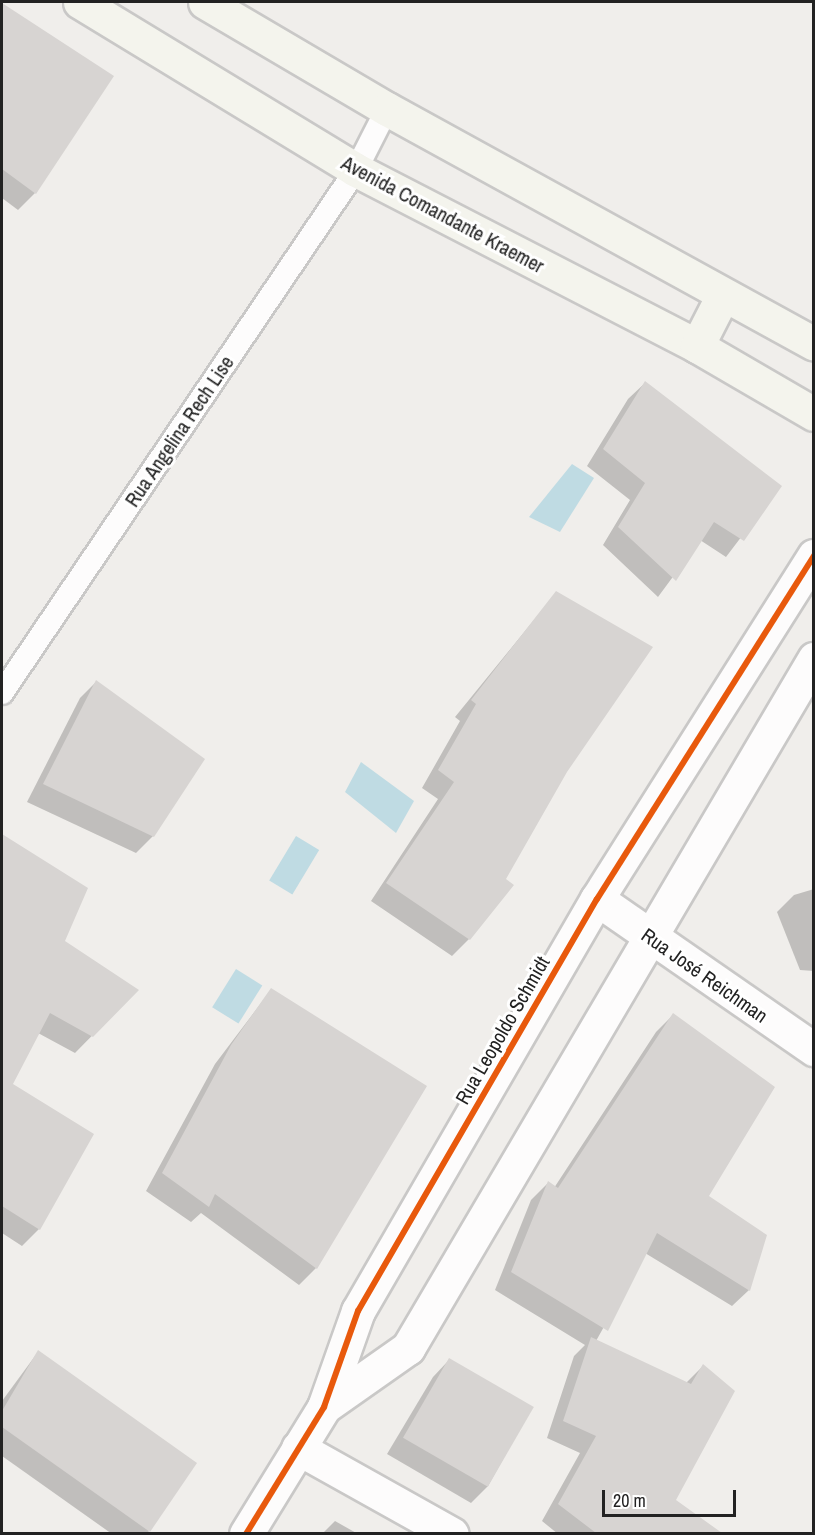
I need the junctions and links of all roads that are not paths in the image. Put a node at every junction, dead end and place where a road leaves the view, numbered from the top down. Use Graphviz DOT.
graph roads {
  1 [pos="80,2"];
  2 [pos="205,2"];
  3 [pos="387,109"];
  4 [pos="356,170"];
  5 [pos="723,295"];
  6 [pos="813,344"];
  7 [pos="697,346"];
  8 [pos="813,414"];
  9 [pos="813,556"];
  10 [pos="813,659"];
  11 [pos="2,693"];
  12 [pos="597,899"];
  13 [pos="652,938"];
  14 [pos="813,1049"];
  15 [pos="324,1407"];
  16 [pos="298,1448"];
  17 [pos="246,1533"];
  18 [pos="452,1533"];
  1 -- 4 [label="main road, Avenida Comandante Kraemer"];
  2 -- 3 [label="main road"];
  3 -- 4 [label="lane, Rua Angelina Rech Lise"];
  3 -- 5 [label="main road"];
  4 -- 7 [label="main road, Avenida Comandante Kraemer"];
  4 -- 11 [label="lane, Rua Angelina Rech Lise"];
  5 -- 6 [label="main road"];
  5 -- 7 [label="main road"];
  7 -- 8 [label="main road, Avenida Comandante Kraemer"];
  9 -- 12 [label="street, Rua Leopoldo Schmidt"];
  10 -- 13 [label="street, Rua Leopoldo Schmidt"];
  12 -- 13 [label="street, Rua José Reichman"];
  12 -- 15 [label="street, Rua Leopoldo Schmidt"];
  13 -- 14 [label="street, Rua José Reichman"];
  13 -- 15 [label="street, Rua Leopoldo Schmidt"];
  15 -- 16 [label="street, Rua Leopoldo Schmidt"];
  16 -- 17 [label="street, Rua Leopoldo Schmidt"];
  16 -- 18 [label="street"];
}
